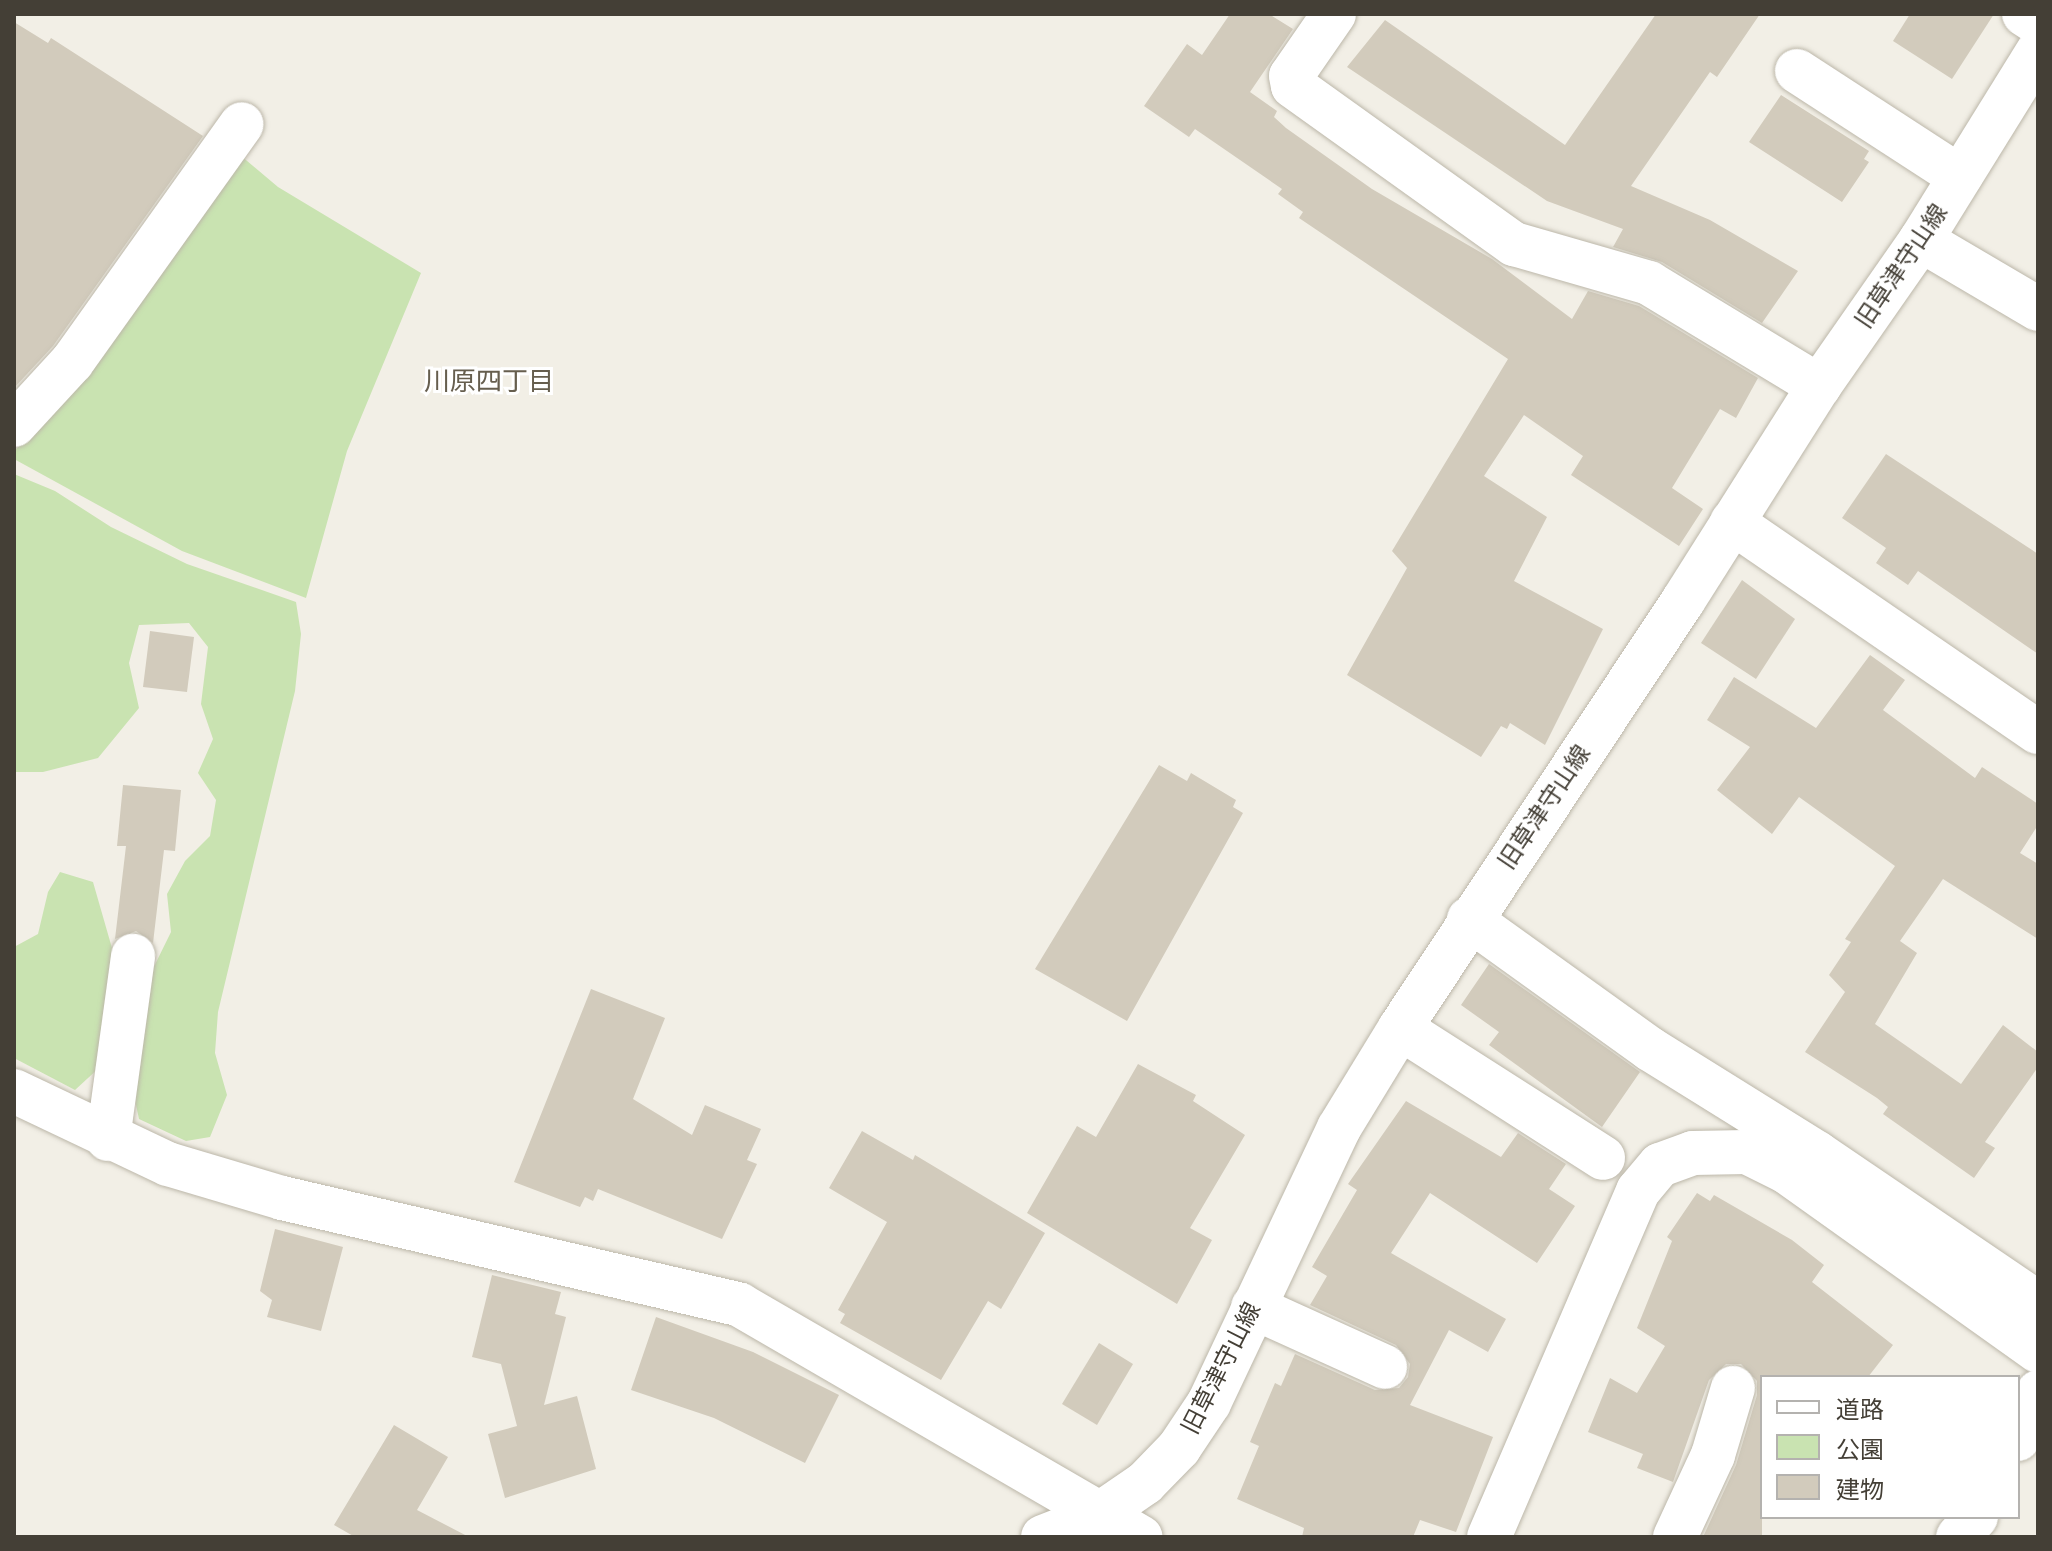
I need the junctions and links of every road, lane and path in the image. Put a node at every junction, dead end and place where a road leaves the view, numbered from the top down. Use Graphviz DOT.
graph roads {
  1 [pos="1334,14"];
  2 [pos="2024,14"];
  3 [pos="2038,23"];
  4 [pos="2038,51"];
  5 [pos="1797,71"];
  6 [pos="242,124"];
  7 [pos="1960,177"];
  8 [pos="1921,240"];
  9 [pos="2038,309"];
  10 [pos="1819,386"];
  11 [pos="14,425"];
  12 [pos="1732,522"];
  13 [pos="2038,732"];
  14 [pos="1469,919"];
  15 [pos="133,956"];
  16 [pos="1400,1028"];
  17 [pos="14,1091"];
  18 [pos="108,1139"];
  19 [pos="1603,1158"];
  20 [pos="2038,1303"];
  21 [pos="1253,1307"];
  22 [pos="2038,1351"];
  23 [pos="1385,1367"];
  24 [pos="1733,1388"];
  25 [pos="2038,1392"];
  26 [pos="2020,1434"];
  27 [pos="1097,1516"];
  28 [pos="1974,1519"];
  29 [pos="1043,1537"];
  30 [pos="1141,1537"];
  31 [pos="1489,1537"];
  32 [pos="1675,1537"];
  33 [pos="1958,1537"];
  1 -- 10 [label="street"];
  2 -- 3 [label="street"];
  4 -- 7 [label="street, 旧草津守山線"];
  5 -- 7 [label="street"];
  6 -- 11 [label="street"];
  7 -- 8 [label="street, 旧草津守山線"];
  8 -- 9 [label="street"];
  8 -- 10 [label="street, 旧草津守山線"];
  10 -- 12 [label="street, 旧草津守山線"];
  12 -- 13 [label="street"];
  12 -- 14 [label="street, 旧草津守山線"];
  14 -- 16 [label="street, 旧草津守山線"];
  14 -- 20 [label="street"];
  15 -- 18 [label="street"];
  16 -- 19 [label="street"];
  16 -- 21 [label="street, 旧草津守山線"];
  17 -- 18 [label="street"];
  18 -- 27 [label="street"];
  21 -- 23 [label="street"];
  21 -- 27 [label="street, 旧草津守山線"];
  22 -- 31 [label="street"];
  24 -- 32 [label="street"];
  25 -- 26 [label="street"];
  27 -- 29 [label="street, 旧草津守山線"];
  27 -- 30 [label="street"];
  28 -- 33 [label="street"];
}
